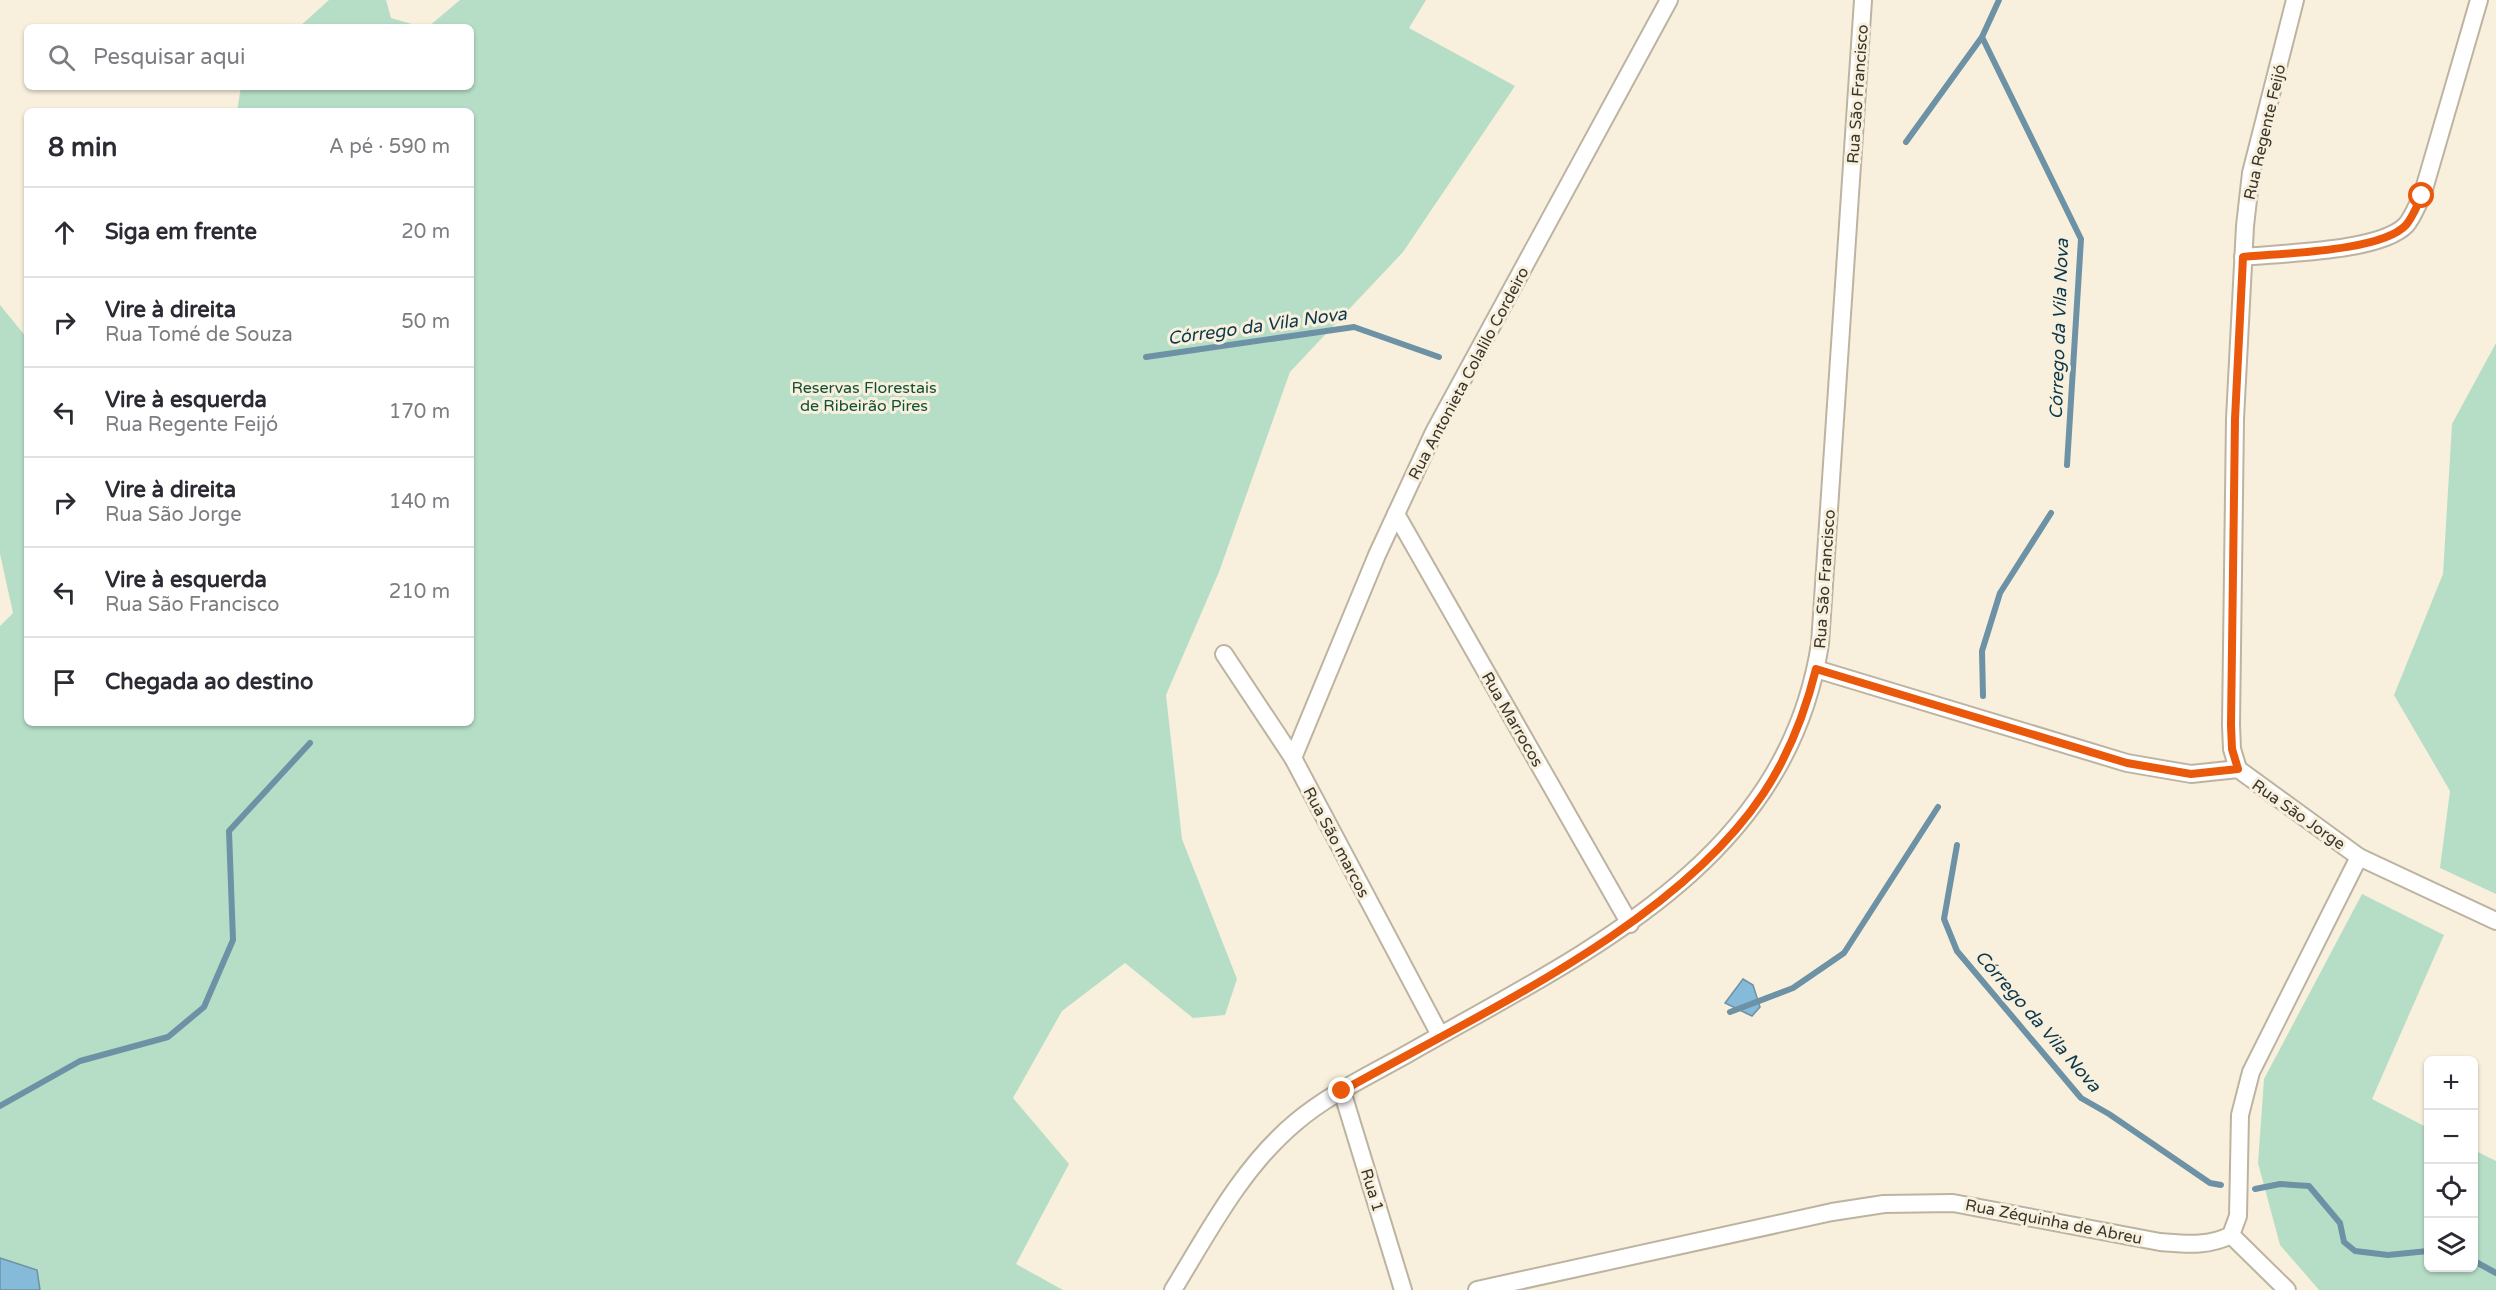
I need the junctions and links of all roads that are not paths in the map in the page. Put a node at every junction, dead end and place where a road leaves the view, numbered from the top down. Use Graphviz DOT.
graph roads {
  1 [pos="1669,0"];
  2 [pos="1863,0"];
  3 [pos="2295,0"];
  4 [pos="2480,0"];
  5 [pos="2243,257"];
  6 [pos="1396,514"];
  7 [pos="1224,654"];
  8 [pos="1816,669"];
  9 [pos="1293,758"];
  10 [pos="2238,769"];
  11 [pos="2359,857"];
  12 [pos="2496,921"];
  13 [pos="1629,924"];
  14 [pos="1440,1035"];
  15 [pos="1342,1091"];
  16 [pos="2232,1235"];
  17 [pos="1173,1290"];
  18 [pos="1403,1290"];
  19 [pos="1477,1290"];
  20 [pos="2287,1290"];
  1 -- 6 [label="street, Rua Antonieta Colalilo Cordeiro"];
  2 -- 8 [label="street, Rua São Francisco"];
  3 -- 5 [label="street, Rua Regente Feijó"];
  4 -- 5 [label="street"];
  5 -- 10 [label="street, Rua Regente Feijó"];
  6 -- 9 [label="street, Rua Antonieta Colalilo Cordeiro"];
  6 -- 13 [label="street, Rua Marrocos"];
  7 -- 9 [label="street, Rua São marcos"];
  8 -- 10 [label="street, Rua São Jorge"];
  8 -- 13 [label="street, Rua São Francisco"];
  9 -- 14 [label="street, Rua São marcos"];
  10 -- 11 [label="street, Rua São Jorge"];
  11 -- 12 [label="street, Rua São Jorge"];
  11 -- 16 [label="street"];
  13 -- 14 [label="street, Rua São Francisco"];
  14 -- 15 [label="street, Rua São Francisco"];
  15 -- 17 [label="street, Rua São Francisco"];
  15 -- 18 [label="street, Rua 1"];
  16 -- 19 [label="street, Rua Zéquinha de Abreu"];
  16 -- 20 [label="street"];
}
